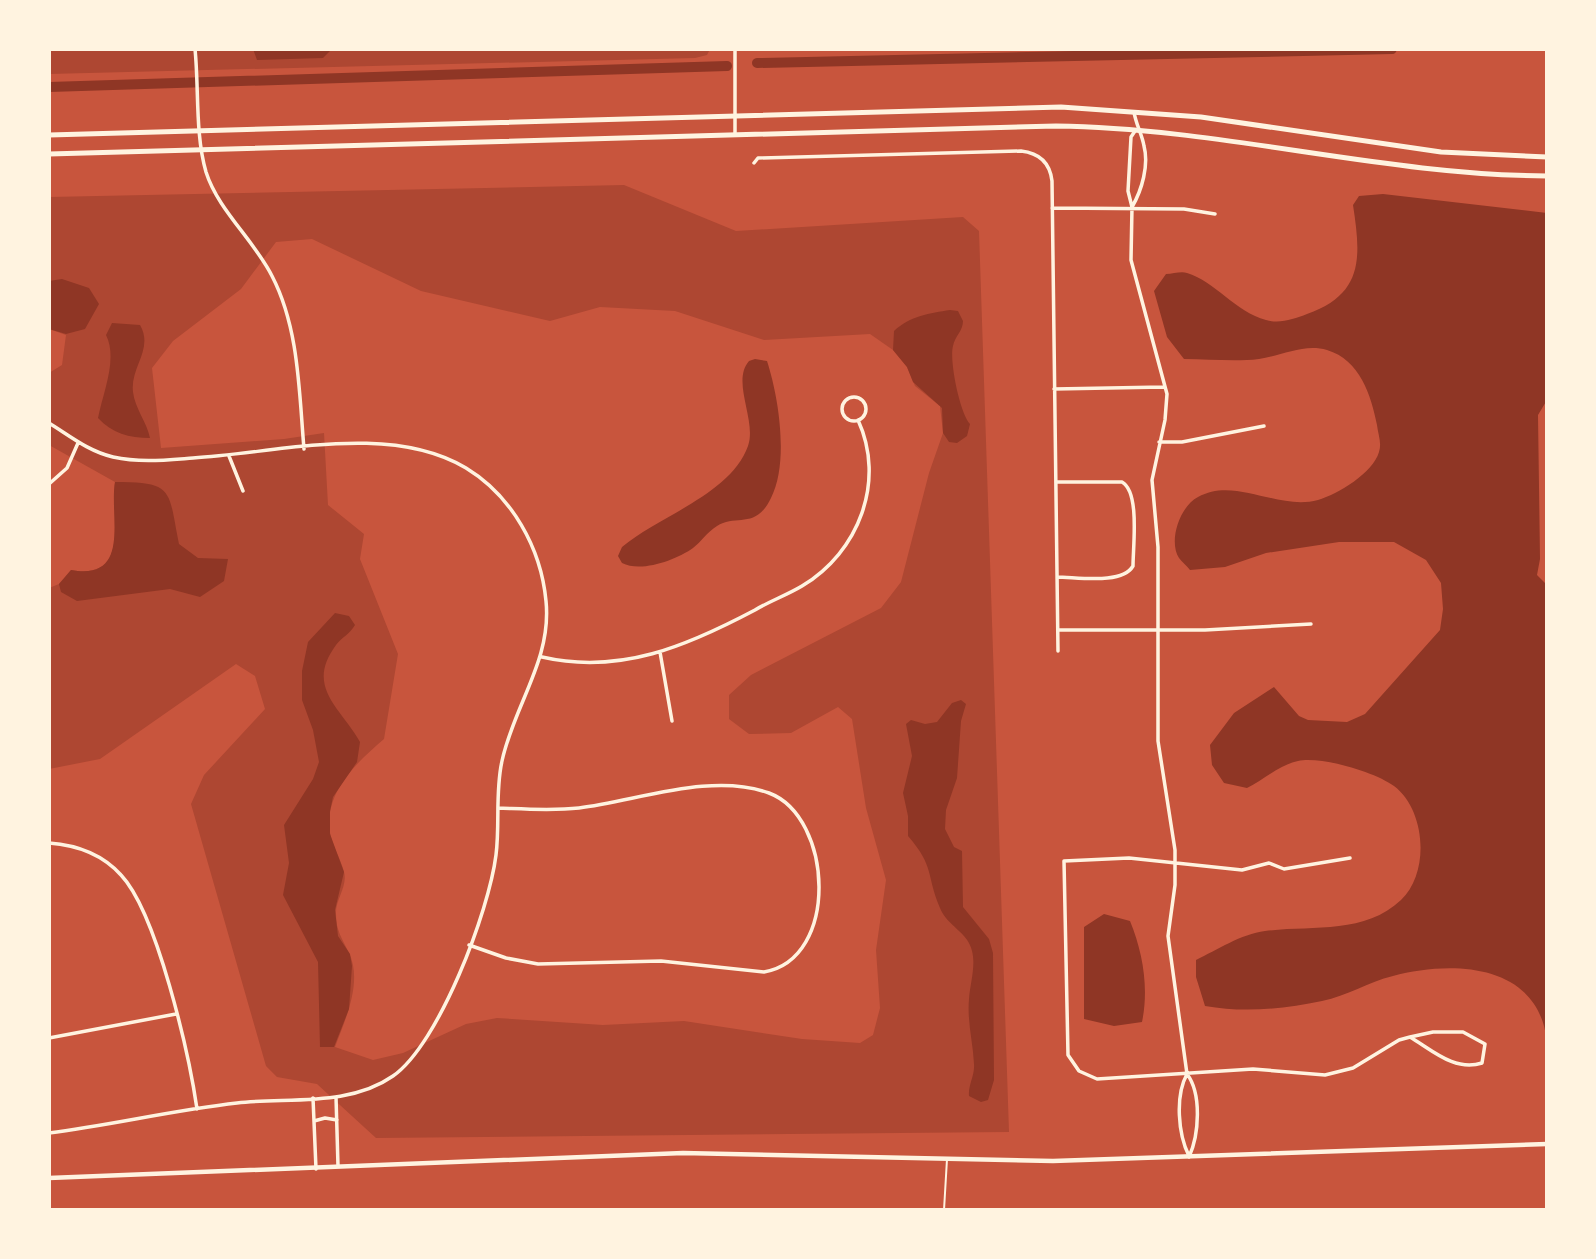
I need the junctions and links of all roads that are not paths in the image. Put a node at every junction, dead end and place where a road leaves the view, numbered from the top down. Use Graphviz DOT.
graph roads {
  1 [pos="195,49"];
  2 [pos="735,49"];
  3 [pos="1134,110"];
  4 [pos="735,116"];
  5 [pos="1136,130"];
  6 [pos="735,134"];
  7 [pos="49,135"];
  8 [pos="49,154"];
  9 [pos="1547,157"];
  10 [pos="754,163"];
  11 [pos="1547,176"];
  12 [pos="1132,207"];
  13 [pos="1052,208"];
  14 [pos="1215,214"];
  15 [pos="1164,387"];
  16 [pos="1055,388"];
  17 [pos="858,420"];
  18 [pos="49,423"];
  19 [pos="1264,426"];
  20 [pos="1159,442"];
  21 [pos="78,443"];
  22 [pos="304,449"];
  23 [pos="229,456"];
  24 [pos="1056,482"];
  25 [pos="49,484"];
  26 [pos="243,491"];
  27 [pos="1057,577"];
  28 [pos="1311,624"];
  29 [pos="1158,629"];
  30 [pos="1057,630"];
  31 [pos="1058,651"];
  32 [pos="660,652"];
  33 [pos="542,657"];
  34 [pos="672,721"];
  35 [pos="498,808"];
  36 [pos="49,843"];
  37 [pos="1350,858"];
  38 [pos="1176,864"];
  39 [pos="469,945"];
  40 [pos="176,1014"];
  41 [pos="1410,1037"];
  42 [pos="49,1038"];
  43 [pos="1187,1074"];
  44 [pos="336,1097"];
  45 [pos="313,1098"];
  46 [pos="197,1109"];
  47 [pos="337,1120"];
  48 [pos="314,1121"];
  49 [pos="49,1133"];
  50 [pos="1547,1144"];
  51 [pos="1189,1157"];
  52 [pos="947,1159"];
  53 [pos="338,1168"];
  54 [pos="316,1169"];
  55 [pos="49,1178"];
  56 [pos="944,1210"];
  1 -- 22 [label="street"];
  2 -- 4 [label="street"];
  3 -- 4 [label="main road"];
  3 -- 5 [label="street"];
  3 -- 9 [label="main road"];
  4 -- 6 [label="street"];
  4 -- 7 [label="main road"];
  5 -- 6 [label="main road"];
  5 -- 11 [label="main road"];
  5 -- 12 [label="street"];
  5 -- 12 [label="street"];
  6 -- 8 [label="main road"];
  10 -- 13 [label="street"];
  12 -- 13 [label="street"];
  12 -- 14 [label="street"];
  12 -- 15 [label="street"];
  13 -- 16 [label="street"];
  15 -- 16 [label="street"];
  15 -- 20 [label="street"];
  16 -- 24 [label="street"];
  17 -- 17 [label="street"];
  17 -- 32 [label="street"];
  18 -- 21 [label="street"];
  19 -- 20 [label="street"];
  20 -- 29 [label="street"];
  21 -- 23 [label="street"];
  21 -- 25 [label="street"];
  22 -- 23 [label="street"];
  22 -- 33 [label="street"];
  23 -- 26 [label="street"];
  24 -- 27 [label="street"];
  24 -- 27 [label="street"];
  27 -- 30 [label="street"];
  28 -- 29 [label="street"];
  29 -- 30 [label="street"];
  29 -- 38 [label="street"];
  30 -- 31 [label="street"];
  32 -- 33 [label="street"];
  32 -- 34 [label="street"];
  33 -- 35 [label="street"];
  35 -- 39 [label="street"];
  35 -- 39 [label="street"];
  36 -- 40 [label="street"];
  37 -- 38 [label="street"];
  38 -- 43 [label="street"];
  38 -- 43 [label="street"];
  39 -- 44 [label="street"];
  40 -- 42 [label="street"];
  40 -- 46 [label="street"];
  41 -- 41 [label="street"];
  41 -- 43 [label="street"];
  43 -- 51 [label="street"];
  43 -- 51 [label="street"];
  44 -- 45 [label="street"];
  44 -- 47 [label="street"];
  45 -- 46 [label="street"];
  45 -- 48 [label="street"];
  46 -- 49 [label="street"];
  47 -- 48 [label="street"];
  47 -- 53 [label="street"];
  48 -- 54 [label="street"];
  50 -- 51 [label="street"];
  51 -- 52 [label="street"];
  52 -- 53 [label="street"];
  52 -- 56 [label="lane"];
  53 -- 54 [label="street"];
  54 -- 55 [label="street"];
}
